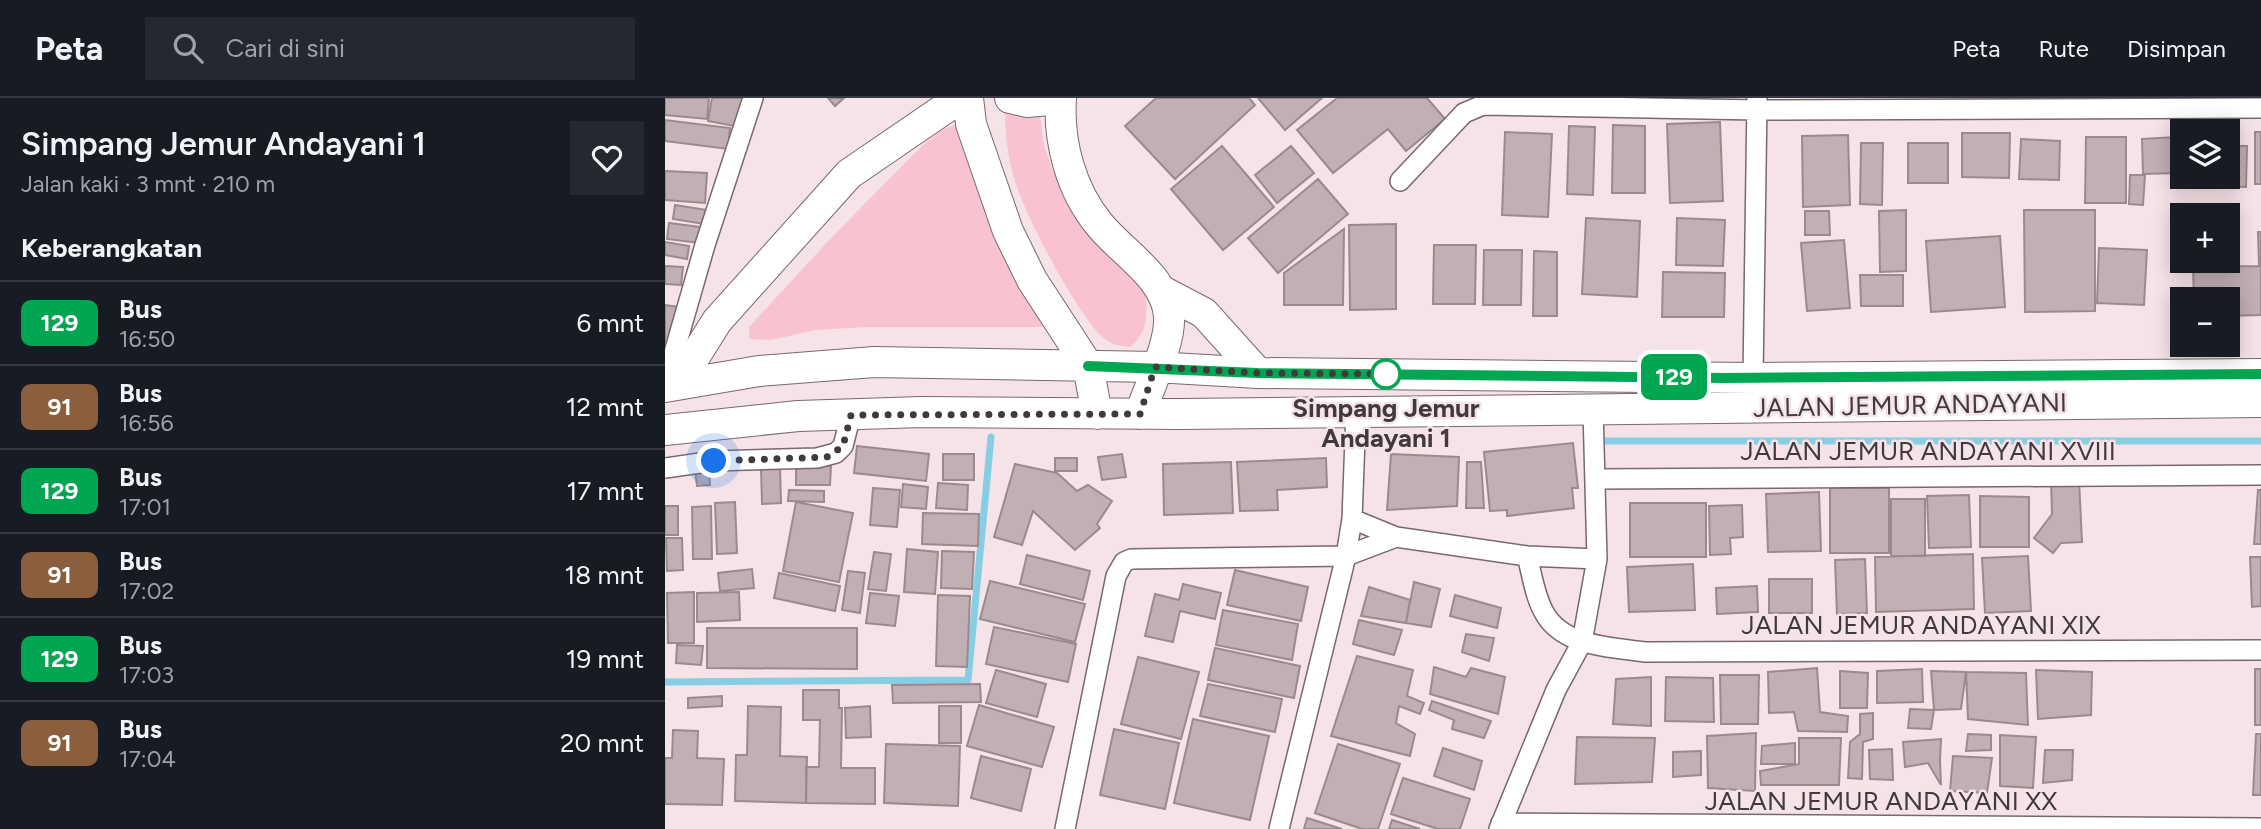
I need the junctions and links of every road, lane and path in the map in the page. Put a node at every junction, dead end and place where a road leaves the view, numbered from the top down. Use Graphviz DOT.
graph roads {
  1 [pos="753,98"];
  2 [pos="960,98"];
  3 [pos="968,98"];
  4 [pos="1010,98"];
  5 [pos="1061,99"];
  6 [pos="2018,103"];
  7 [pos="2192,103"];
  8 [pos="1757,104"];
  9 [pos="2261,108"];
  10 [pos="1400,181"];
  11 [pos="1164,292"];
  12 [pos="1088,366"];
  13 [pos="1155,367"];
  14 [pos="1258,373"];
  15 [pos="2261,374"];
  16 [pos="1753,378"];
  17 [pos="669,385"];
  18 [pos="2261,402"];
  19 [pos="1593,408"];
  20 [pos="1356,412"];
  21 [pos="1097,414"];
  22 [pos="1140,414"];
  23 [pos="851,415"];
  24 [pos="665,430"];
  25 [pos="665,468"];
  26 [pos="2261,475"];
  27 [pos="1595,479"];
  28 [pos="1352,519"];
  29 [pos="1396,537"];
  30 [pos="1346,556"];
  31 [pos="1527,556"];
  32 [pos="1597,559"];
  33 [pos="1582,642"];
  34 [pos="2261,650"];
  35 [pos="1500,826"];
  36 [pos="2261,828"];
  37 [pos="1065,829"];
  38 [pos="1279,829"];
  1 -- 17 [label="street"];
  2 -- 17 [label="main road"];
  3 -- 12 [label="main road"];
  4 -- 5 [label="main road"];
  5 -- 11 [label="main road"];
  6 -- 7 [label="street"];
  6 -- 8 [label="street"];
  7 -- 9 [label="street"];
  8 -- 10 [label="street"];
  8 -- 16 [label="street"];
  11 -- 13 [label="main road"];
  11 -- 14 [label="main road"];
  12 -- 13 [label="main road, JALAN JEMUR ANDAYANI"];
  12 -- 17 [label="main road, JALAN JEMUR ANDAYANI"];
  12 -- 21 [label="main road"];
  13 -- 14 [label="main road, JALAN JEMUR ANDAYANI"];
  13 -- 22 [label="main road"];
  14 -- 16 [label="main road, JALAN JEMUR ANDAYANI"];
  15 -- 16 [label="main road, JALAN JEMUR ANDAYANI"];
  18 -- 19 [label="main road, JALAN JEMUR ANDAYANI"];
  19 -- 20 [label="main road, JALAN JEMUR ANDAYANI"];
  19 -- 27 [label="street"];
  20 -- 22 [label="main road, JALAN JEMUR ANDAYANI"];
  20 -- 28 [label="street"];
  21 -- 22 [label="main road, JALAN JEMUR ANDAYANI"];
  21 -- 23 [label="main road, JALAN JEMUR ANDAYANI"];
  23 -- 24 [label="main road, JALAN JEMUR ANDAYANI"];
  23 -- 25 [label="street"];
  26 -- 27 [label="street, JALAN JEMUR ANDAYANI XVIII"];
  27 -- 32 [label="street"];
  28 -- 29 [label="street"];
  28 -- 30 [label="street"];
  29 -- 30 [label="street"];
  29 -- 31 [label="street"];
  30 -- 37 [label="street"];
  30 -- 38 [label="street"];
  31 -- 32 [label="street"];
  31 -- 33 [label="street"];
  32 -- 33 [label="street"];
  33 -- 34 [label="street, JALAN JEMUR ANDAYANI XIX"];
  33 -- 35 [label="street"];
  35 -- 36 [label="street, JALAN JEMUR ANDAYANI XX"];
}
